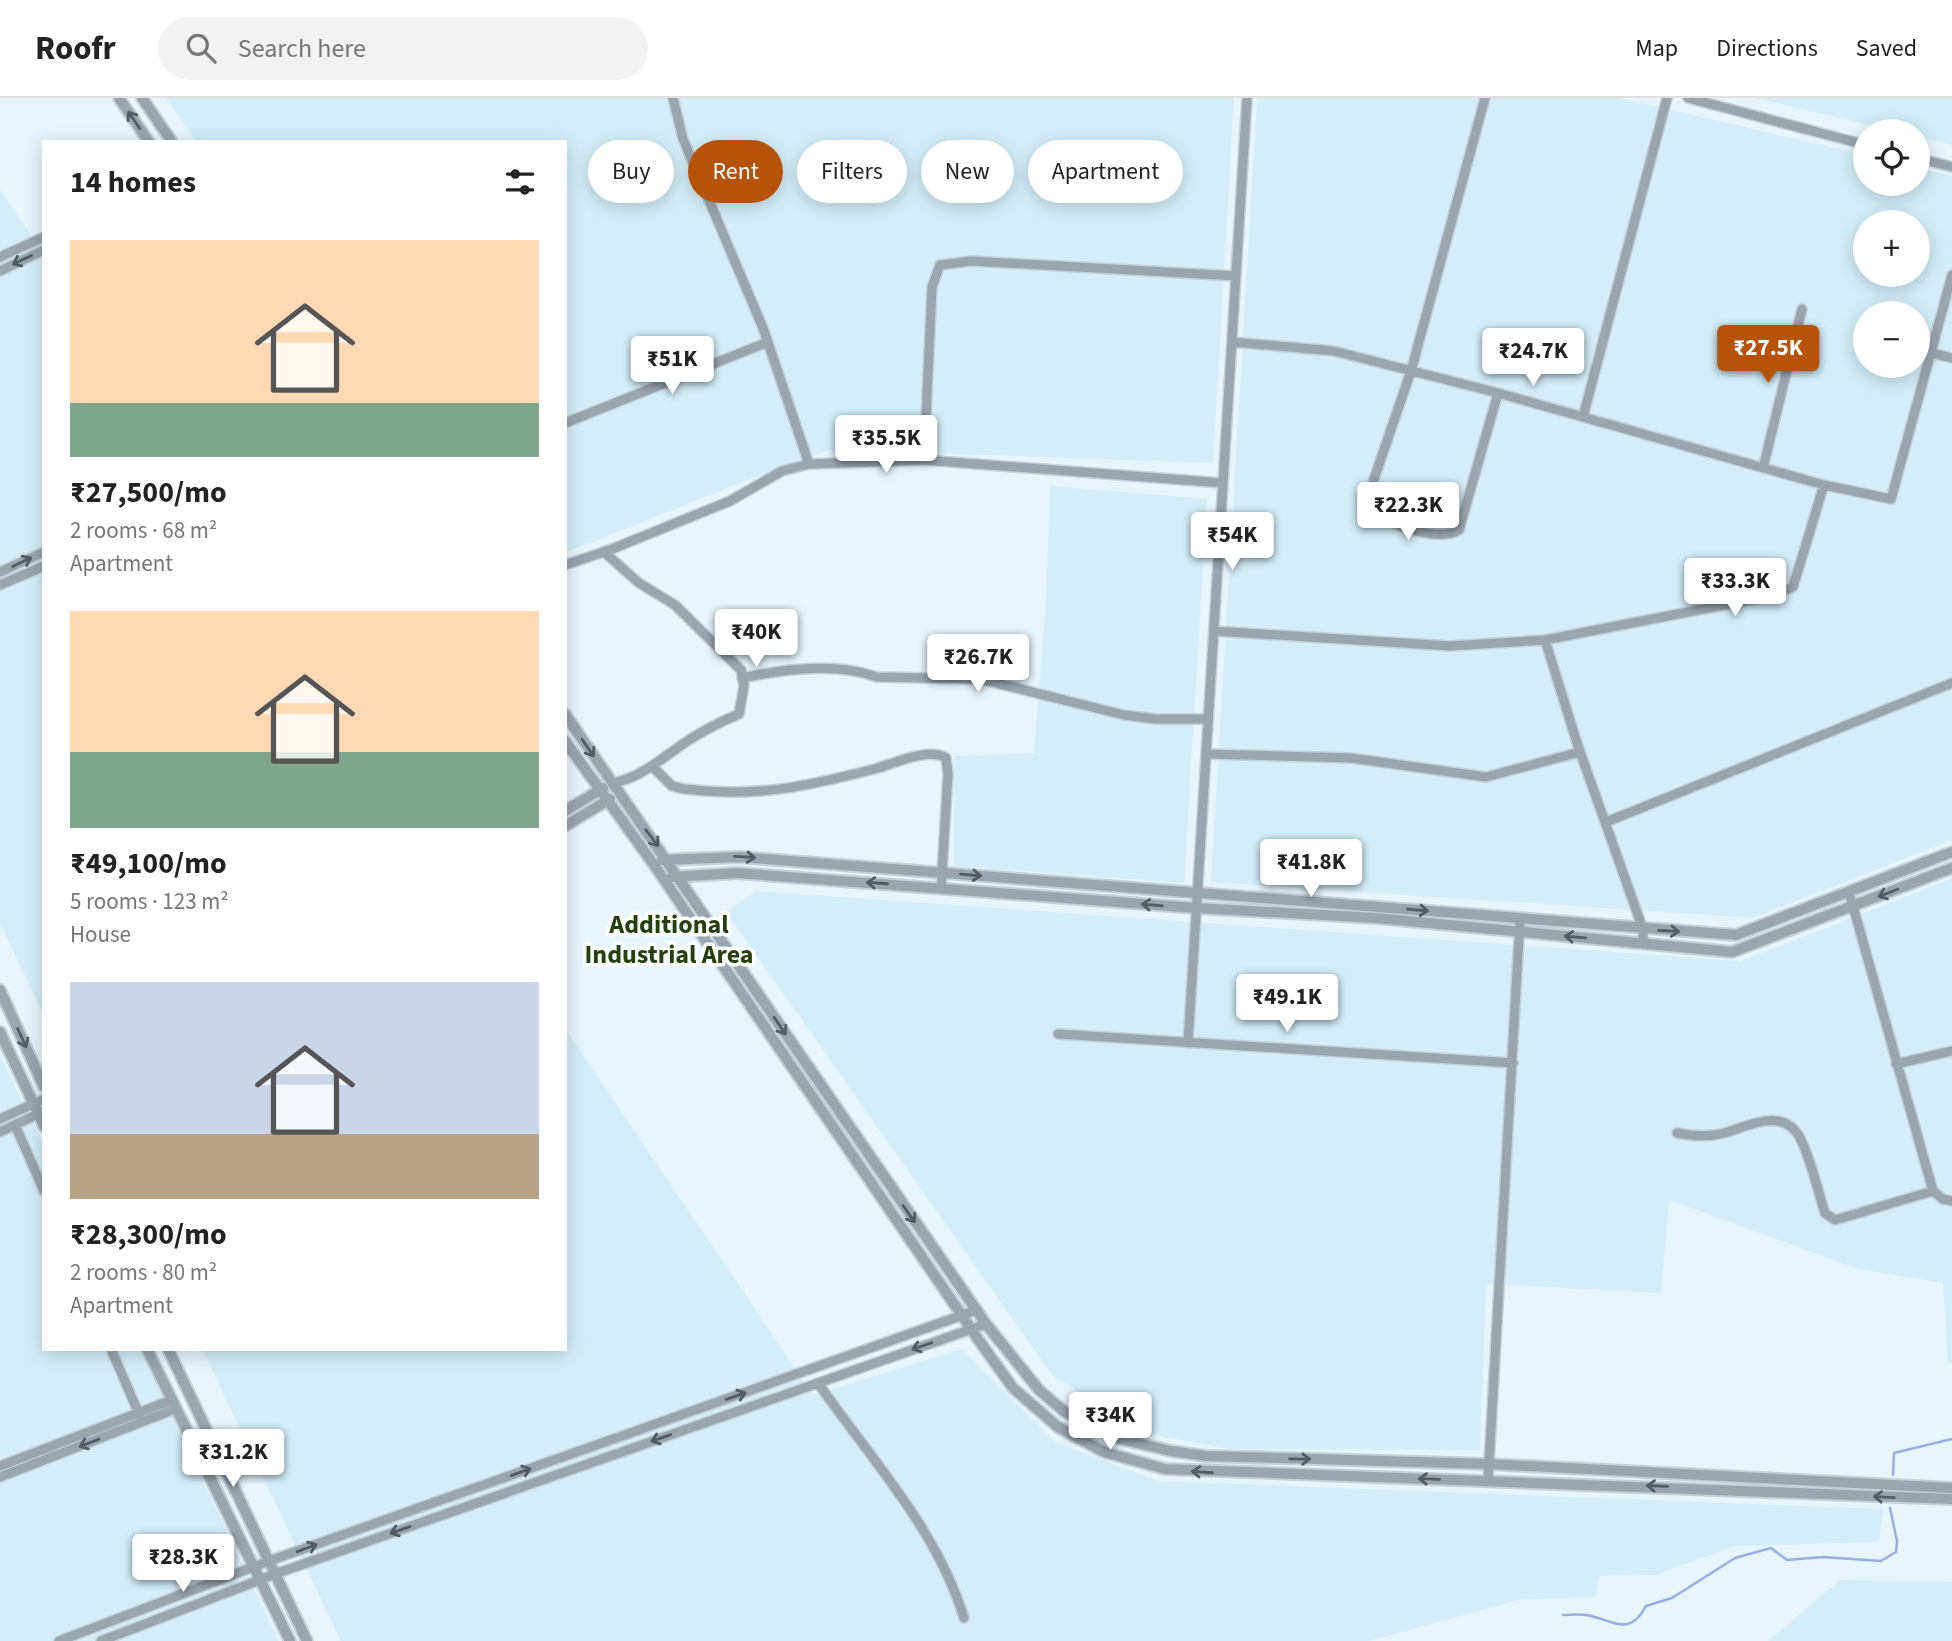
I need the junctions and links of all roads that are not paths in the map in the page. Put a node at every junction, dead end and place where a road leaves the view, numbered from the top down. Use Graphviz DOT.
graph roads {
  1 [pos="119,98"];
  2 [pos="142,98"];
  3 [pos="673,98"];
  4 [pos="1247,98"];
  5 [pos="1485,98"];
  6 [pos="1667,98"];
  7 [pos="1688,98"];
  8 [pos="148,140"];
  9 [pos="171,140"];
  10 [pos="1853,142"];
  11 [pos="1930,161"];
  12 [pos="1952,167"];
  13 [pos="42,238"];
  14 [pos="42,251"];
  15 [pos="0,257"];
  16 [pos="0,271"];
  17 [pos="1952,275"];
  18 [pos="1236,276"];
  19 [pos="1802,309"];
  20 [pos="768,342"];
  21 [pos="1232,342"];
  22 [pos="1931,353"];
  23 [pos="1952,358"];
  24 [pos="1411,371"];
  25 [pos="1497,393"];
  26 [pos="1583,417"];
  27 [pos="567,422"];
  28 [pos="924,460"];
  29 [pos="810,464"];
  30 [pos="1763,468"];
  31 [pos="1223,483"];
  32 [pos="1824,485"];
  33 [pos="604,552"];
  34 [pos="42,553"];
  35 [pos="567,564"];
  36 [pos="42,567"];
  37 [pos="0,572"];
  38 [pos="0,585"];
  39 [pos="1214,631"];
  40 [pos="1545,639"];
  41 [pos="742,678"];
  42 [pos="1952,682"];
  43 [pos="567,717"];
  44 [pos="1208,719"];
  45 [pos="567,744"];
  46 [pos="1580,751"];
  47 [pos="1206,754"];
  48 [pos="652,766"];
  49 [pos="628,780"];
  50 [pos="612,783"];
  51 [pos="599,790"];
  52 [pos="619,793"];
  53 [pos="607,801"];
  54 [pos="567,810"];
  55 [pos="1606,822"];
  56 [pos="567,826"];
  57 [pos="1952,852"];
  58 [pos="668,860"];
  59 [pos="652,862"];
  60 [pos="1952,868"];
  61 [pos="942,873"];
  62 [pos="678,876"];
  63 [pos="663,879"];
  64 [pos="941,888"];
  65 [pos="1849,892"];
  66 [pos="1197,894"];
  67 [pos="1853,906"];
  68 [pos="1196,908"];
  69 [pos="1520,919"];
  70 [pos="1643,929"];
  71 [pos="1520,932"];
  72 [pos="1643,944"];
  73 [pos="0,990"];
  74 [pos="0,1032"];
  75 [pos="1058,1034"];
  76 [pos="1188,1043"];
  77 [pos="1952,1051"];
  78 [pos="1513,1063"];
  79 [pos="1896,1064"];
  80 [pos="42,1083"];
  81 [pos="38,1110"];
  82 [pos="0,1119"];
  83 [pos="15,1125"];
  84 [pos="0,1132"];
  85 [pos="1678,1133"];
  86 [pos="42,1186"];
  87 [pos="1933,1191"];
  88 [pos="1952,1201"];
  89 [pos="977,1310"];
  90 [pos="963,1315"];
  91 [pos="986,1324"];
  92 [pos="971,1329"];
  93 [pos="112,1351"];
  94 [pos="148,1351"];
  95 [pos="169,1351"];
  96 [pos="818,1383"];
  97 [pos="173,1405"];
  98 [pos="139,1414"];
  99 [pos="1488,1464"];
  100 [pos="0,1466"];
  101 [pos="0,1477"];
  102 [pos="1488,1481"];
  103 [pos="1952,1488"];
  104 [pos="1952,1499"];
  105 [pos="432,1503"];
  106 [pos="439,1517"];
  107 [pos="270,1561"];
  108 [pos="255,1567"];
  109 [pos="275,1574"];
  110 [pos="261,1581"];
  111 [pos="964,1618"];
  112 [pos="60,1641"];
  113 [pos="101,1641"];
  114 [pos="290,1641"];
  115 [pos="307,1641"];
  8 -- 1 [label="street, one-way"];
  2 -- 9 [label="street"];
  3 -- 20 [label="street"];
  4 -- 18 [label="street"];
  5 -- 24 [label="street"];
  6 -- 26 [label="street"];
  7 -- 10 [label="street"];
  11 -- 12 [label="street"];
  13 -- 15 [label="street"];
  14 -- 16 [label="street, one-way"];
  17 -- 22 [label="street"];
  18 -- 21 [label="street"];
  18 -- 28 [label="street"];
  19 -- 30 [label="street"];
  20 -- 27 [label="street"];
  20 -- 29 [label="street"];
  21 -- 24 [label="street"];
  21 -- 31 [label="street"];
  22 -- 23 [label="street"];
  22 -- 32 [label="street"];
  24 -- 25 [label="street"];
  24 -- 25 [label="street"];
  25 -- 26 [label="street"];
  26 -- 30 [label="street"];
  28 -- 29 [label="street"];
  28 -- 31 [label="street"];
  29 -- 33 [label="street"];
  30 -- 32 [label="street"];
  31 -- 39 [label="street"];
  32 -- 40 [label="street"];
  33 -- 35 [label="street"];
  33 -- 41 [label="street"];
  37 -- 34 [label="street, one-way"];
  36 -- 38 [label="street"];
  39 -- 40 [label="street"];
  39 -- 44 [label="street"];
  40 -- 46 [label="street"];
  41 -- 44 [label="street"];
  41 -- 48 [label="street"];
  42 -- 55 [label="street"];
  43 -- 50 [label="street, one-way"];
  44 -- 47 [label="street"];
  45 -- 51 [label="street"];
  46 -- 47 [label="street"];
  46 -- 55 [label="street"];
  47 -- 66 [label="street"];
  48 -- 49 [label="street"];
  48 -- 61 [label="street"];
  49 -- 50 [label="street"];
  49 -- 52 [label="street"];
  50 -- 51 [label="street"];
  50 -- 52 [label="street"];
  51 -- 53 [label="street"];
  51 -- 54 [label="street"];
  52 -- 53 [label="street"];
  52 -- 58 [label="street, one-way"];
  53 -- 56 [label="street"];
  53 -- 59 [label="street"];
  55 -- 70 [label="street"];
  57 -- 65 [label="street"];
  58 -- 59 [label="street"];
  58 -- 61 [label="street, one-way"];
  58 -- 62 [label="street"];
  59 -- 63 [label="street"];
  60 -- 67 [label="street, one-way"];
  61 -- 64 [label="street"];
  61 -- 66 [label="street, one-way"];
  62 -- 63 [label="street"];
  64 -- 62 [label="street, one-way"];
  62 -- 89 [label="street, one-way"];
  63 -- 90 [label="street"];
  68 -- 64 [label="street, one-way"];
  65 -- 67 [label="street"];
  70 -- 65 [label="street, one-way"];
  66 -- 68 [label="street"];
  66 -- 69 [label="street, one-way"];
  67 -- 72 [label="street"];
  67 -- 79 [label="street"];
  68 -- 71 [label="street"];
  68 -- 76 [label="street"];
  69 -- 70 [label="street"];
  69 -- 71 [label="street"];
  70 -- 72 [label="street"];
  72 -- 71 [label="street, one-way"];
  71 -- 78 [label="street"];
  73 -- 80 [label="street, one-way"];
  74 -- 81 [label="street"];
  75 -- 76 [label="street"];
  76 -- 78 [label="street"];
  77 -- 79 [label="street"];
  78 -- 99 [label="street"];
  79 -- 87 [label="street"];
  81 -- 82 [label="street"];
  81 -- 83 [label="street"];
  83 -- 84 [label="street"];
  83 -- 86 [label="street"];
  85 -- 87 [label="street"];
  87 -- 88 [label="street"];
  89 -- 90 [label="street"];
  89 -- 91 [label="street"];
  90 -- 92 [label="street"];
  105 -- 90 [label="street, one-way"];
  91 -- 92 [label="street"];
  91 -- 99 [label="street, one-way"];
  92 -- 96 [label="street, one-way"];
  102 -- 92 [label="street, one-way"];
  93 -- 98 [label="street"];
  94 -- 97 [label="street"];
  95 -- 107 [label="street"];
  96 -- 106 [label="street, one-way"];
  96 -- 111 [label="street"];
  97 -- 98 [label="street"];
  97 -- 101 [label="street, one-way"];
  97 -- 108 [label="street"];
  98 -- 100 [label="street"];
  99 -- 102 [label="street"];
  99 -- 103 [label="street"];
  104 -- 102 [label="street, one-way"];
  105 -- 106 [label="street"];
  107 -- 105 [label="street, one-way"];
  106 -- 109 [label="street, one-way"];
  107 -- 108 [label="street"];
  107 -- 109 [label="street"];
  108 -- 110 [label="street"];
  108 -- 112 [label="street"];
  109 -- 110 [label="street"];
  109 -- 115 [label="street"];
  110 -- 113 [label="street"];
  110 -- 114 [label="street"];
}
